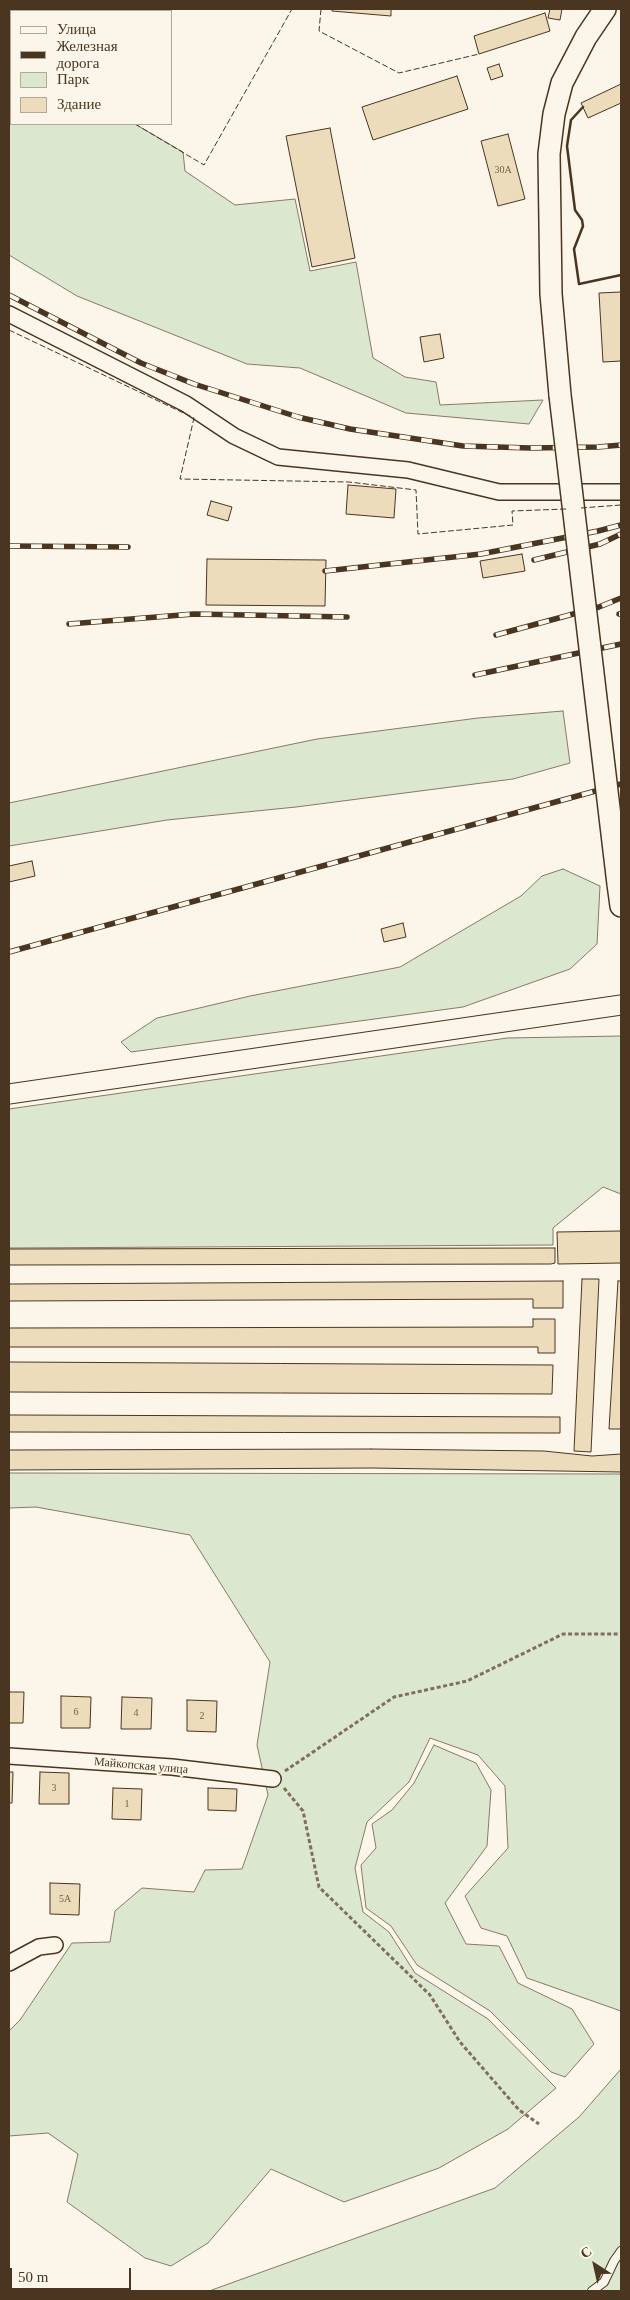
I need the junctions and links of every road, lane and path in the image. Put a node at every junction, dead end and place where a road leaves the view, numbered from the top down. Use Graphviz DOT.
graph roads {
  1 [pos="598,14"];
  2 [pos="9,314"];
  3 [pos="621,492"];
  4 [pos="621,906"];
  5 [pos="621,1005"];
  6 [pos="9,1094"];
  7 [pos="621,1634"];
  8 [pos="9,1756"];
  9 [pos="273,1779"];
  10 [pos="55,1945"];
  11 [pos="9,1963"];
  12 [pos="539,2124"];
  13 [pos="621,2252"];
  14 [pos="592,2291"];
  1 -- 4 [label="main road, bridge"];
  2 -- 3 [label="street"];
  5 -- 6 [label="street"];
  7 -- 9 [label="path"];
  8 -- 9 [label="street, Майкопская улица"];
  9 -- 12 [label="path"];
  10 -- 11 [label="street"];
  13 -- 14 [label="lane"];
}
